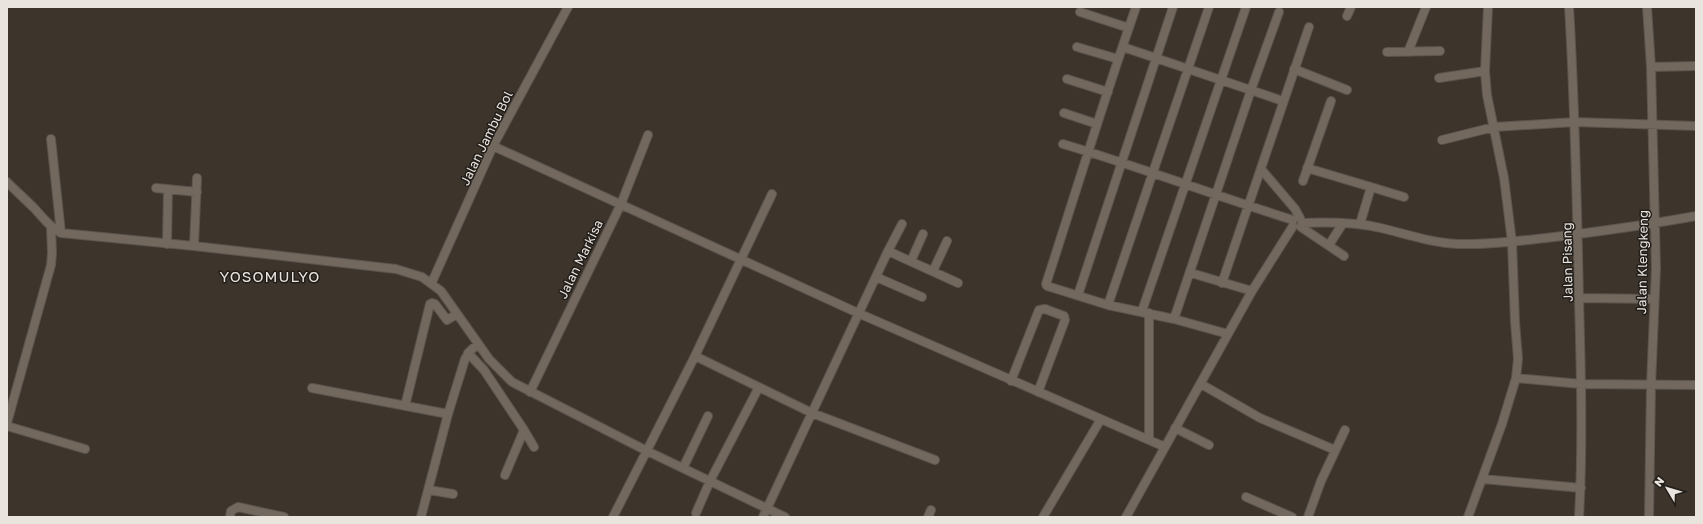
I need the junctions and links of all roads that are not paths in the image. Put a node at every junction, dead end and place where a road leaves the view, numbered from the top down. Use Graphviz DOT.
graph roads {
  1 [pos="568,7"];
  2 [pos="1136,7"];
  3 [pos="1173,7"];
  4 [pos="1209,7"];
  5 [pos="1246,7"];
  6 [pos="1351,7"];
  7 [pos="1426,7"];
  8 [pos="1488,7"];
  9 [pos="1569,7"];
  10 [pos="1647,7"];
  11 [pos="1080,12"];
  12 [pos="1279,12"];
  13 [pos="1348,16"];
  14 [pos="1309,27"];
  15 [pos="1129,28"];
  16 [pos="1076,47"];
  17 [pos="1123,47"];
  18 [pos="1440,51"];
  19 [pos="1387,52"];
  20 [pos="1408,52"];
  21 [pos="1155,57"];
  22 [pos="1118,59"];
  23 [pos="1696,66"];
  24 [pos="1651,67"];
  25 [pos="1188,68"];
  26 [pos="1294,69"];
  27 [pos="1485,71"];
  28 [pos="1439,78"];
  29 [pos="1067,79"];
  30 [pos="1220,80"];
  31 [pos="1251,90"];
  32 [pos="1347,90"];
  33 [pos="1108,92"];
  34 [pos="1283,101"];
  35 [pos="1331,101"];
  36 [pos="1064,112"];
  37 [pos="1575,122"];
  38 [pos="1097,124"];
  39 [pos="1652,124"];
  40 [pos="1696,126"];
  41 [pos="1494,127"];
  42 [pos="648,135"];
  43 [pos="51,139"];
  44 [pos="1442,140"];
  45 [pos="1063,144"];
  46 [pos="493,146"];
  47 [pos="1088,152"];
  48 [pos="1121,163"];
  49 [pos="1307,168"];
  50 [pos="1261,169"];
  51 [pos="1152,174"];
  52 [pos="197,178"];
  53 [pos="1302,181"];
  54 [pos="8,184"];
  55 [pos="1184,184"];
  56 [pos="1371,187"];
  57 [pos="156,188"];
  58 [pos="168,189"];
  59 [pos="197,192"];
  60 [pos="772,194"];
  61 [pos="1216,196"];
  62 [pos="1404,197"];
  63 [pos="621,204"];
  64 [pos="1249,206"];
  65 [pos="1696,216"];
  66 [pos="1298,223"];
  67 [pos="1343,223"];
  68 [pos="1656,223"];
  69 [pos="902,224"];
  70 [pos="1360,224"];
  71 [pos="51,227"];
  72 [pos="61,233"];
  73 [pos="923,234"];
  74 [pos="1578,234"];
  75 [pos="947,241"];
  76 [pos="1512,242"];
  77 [pos="166,244"];
  78 [pos="1328,245"];
  79 [pos="194,246"];
  80 [pos="888,251"];
  81 [pos="1344,256"];
  82 [pos="740,260"];
  83 [pos="910,261"];
  84 [pos="933,271"];
  85 [pos="1191,273"];
  86 [pos="876,277"];
  87 [pos="432,282"];
  88 [pos="958,282"];
  89 [pos="1222,283"];
  90 [pos="1252,291"];
  91 [pos="1078,295"];
  92 [pos="922,297"];
  93 [pos="1579,298"];
  94 [pos="1654,299"];
  95 [pos="1108,305"];
  96 [pos="1145,312"];
  97 [pos="858,313"];
  98 [pos="457,314"];
  99 [pos="1174,319"];
  100 [pos="1228,334"];
  101 [pos="473,349"];
  102 [pos="695,356"];
  103 [pos="1516,378"];
  104 [pos="1011,381"];
  105 [pos="1201,384"];
  106 [pos="1581,384"];
  107 [pos="1651,385"];
  108 [pos="1696,385"];
  109 [pos="759,387"];
  110 [pos="312,388"];
  111 [pos="530,392"];
  112 [pos="1038,392"];
  113 [pos="405,406"];
  114 [pos="812,413"];
  115 [pos="448,414"];
  116 [pos="708,416"];
  117 [pos="1101,420"];
  118 [pos="7,423"];
  119 [pos="7,426"];
  120 [pos="1175,428"];
  121 [pos="524,430"];
  122 [pos="1345,430"];
  123 [pos="1149,440"];
  124 [pos="1209,445"];
  125 [pos="534,447"];
  126 [pos="1165,447"];
  127 [pos="85,449"];
  128 [pos="1335,450"];
  129 [pos="647,451"];
  130 [pos="935,460"];
  131 [pos="683,468"];
  132 [pos="505,475"];
  133 [pos="1483,479"];
  134 [pos="710,481"];
  135 [pos="1581,488"];
  136 [pos="429,490"];
  137 [pos="453,494"];
  138 [pos="1246,497"];
  139 [pos="767,508"];
  140 [pos="696,513"];
  141 [pos="230,517"];
  142 [pos="284,517"];
  143 [pos="422,517"];
  144 [pos="613,517"];
  145 [pos="763,517"];
  146 [pos="785,517"];
  147 [pos="1044,517"];
  148 [pos="1126,517"];
  149 [pos="1292,517"];
  150 [pos="1308,517"];
  151 [pos="1468,517"];
  152 [pos="1579,517"];
  153 [pos="1649,517"];
  1 -- 46 [label="street, Jalan Jambu Bol"];
  2 -- 15 [label="street"];
  3 -- 21 [label="street"];
  4 -- 25 [label="street"];
  5 -- 30 [label="street"];
  6 -- 13 [label="street"];
  7 -- 20 [label="street"];
  8 -- 27 [label="street"];
  9 -- 37 [label="street, Jalan Pisang"];
  10 -- 24 [label="street, Jalan Klengkeng"];
  11 -- 15 [label="street"];
  12 -- 31 [label="street"];
  14 -- 26 [label="street"];
  15 -- 17 [label="street"];
  16 -- 22 [label="street"];
  17 -- 21 [label="street"];
  17 -- 22 [label="street"];
  18 -- 20 [label="street"];
  19 -- 20 [label="street"];
  21 -- 25 [label="street"];
  21 -- 48 [label="street"];
  22 -- 33 [label="street"];
  23 -- 24 [label="street"];
  24 -- 39 [label="street, Jalan Klengkeng"];
  25 -- 30 [label="street"];
  25 -- 51 [label="street"];
  26 -- 32 [label="street"];
  26 -- 34 [label="street"];
  27 -- 28 [label="street"];
  27 -- 41 [label="street"];
  29 -- 33 [label="street"];
  30 -- 31 [label="street"];
  30 -- 55 [label="street"];
  31 -- 34 [label="street"];
  31 -- 61 [label="street"];
  33 -- 38 [label="street"];
  34 -- 50 [label="street"];
  35 -- 49 [label="street"];
  36 -- 38 [label="street"];
  37 -- 39 [label="street"];
  37 -- 41 [label="street"];
  37 -- 74 [label="street, Jalan Pisang"];
  38 -- 47 [label="street"];
  39 -- 40 [label="street"];
  39 -- 68 [label="street, Jalan Klengkeng"];
  41 -- 44 [label="street"];
  41 -- 76 [label="street"];
  42 -- 63 [label="street, Jalan Markisa"];
  43 -- 72 [label="street"];
  45 -- 47 [label="street"];
  46 -- 63 [label="street"];
  46 -- 87 [label="street, Jalan Jambu Bol"];
  47 -- 48 [label="street"];
  47 -- 91 [label="street"];
  48 -- 51 [label="street"];
  48 -- 91 [label="street"];
  49 -- 53 [label="street"];
  49 -- 56 [label="street"];
  50 -- 64 [label="street"];
  50 -- 66 [label="street"];
  51 -- 55 [label="street"];
  51 -- 95 [label="street"];
  52 -- 59 [label="street"];
  54 -- 71 [label="street"];
  55 -- 61 [label="street"];
  55 -- 96 [label="street"];
  56 -- 62 [label="street"];
  56 -- 70 [label="street"];
  57 -- 58 [label="street"];
  58 -- 59 [label="street"];
  58 -- 77 [label="street"];
  59 -- 79 [label="street"];
  60 -- 82 [label="street"];
  61 -- 64 [label="street"];
  61 -- 85 [label="street"];
  63 -- 82 [label="street"];
  63 -- 111 [label="street, Jalan Markisa"];
  64 -- 66 [label="street"];
  64 -- 89 [label="street"];
  65 -- 68 [label="street"];
  66 -- 67 [label="street"];
  66 -- 78 [label="street"];
  66 -- 90 [label="street"];
  67 -- 70 [label="street"];
  67 -- 78 [label="street"];
  68 -- 74 [label="street"];
  68 -- 94 [label="street, Jalan Klengkeng"];
  69 -- 80 [label="street"];
  70 -- 76 [label="street"];
  71 -- 72 [label="street"];
  71 -- 118 [label="street"];
  72 -- 77 [label="street"];
  73 -- 83 [label="street"];
  74 -- 76 [label="street"];
  74 -- 93 [label="street, Jalan Pisang"];
  75 -- 84 [label="street"];
  76 -- 103 [label="street"];
  77 -- 79 [label="street"];
  78 -- 81 [label="street"];
  79 -- 87 [label="street"];
  80 -- 83 [label="street"];
  80 -- 86 [label="street"];
  82 -- 97 [label="street"];
  82 -- 102 [label="street"];
  83 -- 84 [label="street"];
  84 -- 88 [label="street"];
  85 -- 89 [label="street"];
  85 -- 99 [label="street"];
  86 -- 92 [label="street"];
  86 -- 97 [label="street"];
  87 -- 98 [label="street"];
  89 -- 90 [label="street"];
  90 -- 100 [label="street"];
  91 -- 95 [label="street"];
  93 -- 94 [label="street"];
  93 -- 106 [label="street, Jalan Pisang"];
  94 -- 107 [label="street, Jalan Klengkeng"];
  95 -- 96 [label="street"];
  96 -- 99 [label="street"];
  96 -- 123 [label="street"];
  97 -- 104 [label="street"];
  97 -- 114 [label="street"];
  98 -- 101 [label="street"];
  98 -- 113 [label="street"];
  99 -- 100 [label="street"];
  100 -- 105 [label="street"];
  101 -- 111 [label="street"];
  101 -- 115 [label="street"];
  101 -- 121 [label="street"];
  102 -- 109 [label="street"];
  102 -- 129 [label="street"];
  103 -- 106 [label="street"];
  103 -- 133 [label="street"];
  104 -- 112 [label="street"];
  104 -- 112 [label="street"];
  105 -- 120 [label="street"];
  105 -- 128 [label="street"];
  106 -- 107 [label="street"];
  106 -- 135 [label="street, Jalan Pisang"];
  107 -- 108 [label="street"];
  107 -- 153 [label="street, Jalan Klengkeng"];
  109 -- 114 [label="street"];
  109 -- 134 [label="street"];
  110 -- 113 [label="street"];
  111 -- 129 [label="street"];
  112 -- 117 [label="street"];
  113 -- 115 [label="street"];
  114 -- 130 [label="street"];
  114 -- 139 [label="street"];
  115 -- 136 [label="street"];
  116 -- 131 [label="street"];
  117 -- 123 [label="street"];
  117 -- 147 [label="street"];
  119 -- 127 [label="street"];
  120 -- 124 [label="street"];
  120 -- 126 [label="street"];
  121 -- 125 [label="street"];
  121 -- 132 [label="street"];
  122 -- 128 [label="street"];
  123 -- 126 [label="street"];
  126 -- 148 [label="street"];
  128 -- 150 [label="street"];
  129 -- 131 [label="street"];
  129 -- 144 [label="street"];
  131 -- 134 [label="street"];
  133 -- 135 [label="street"];
  133 -- 151 [label="street"];
  134 -- 139 [label="street"];
  134 -- 140 [label="street"];
  135 -- 152 [label="street, Jalan Pisang"];
  136 -- 137 [label="street"];
  136 -- 143 [label="street"];
  138 -- 149 [label="street"];
  139 -- 145 [label="street"];
  139 -- 146 [label="street"];
  141 -- 142 [label="street"];
}
